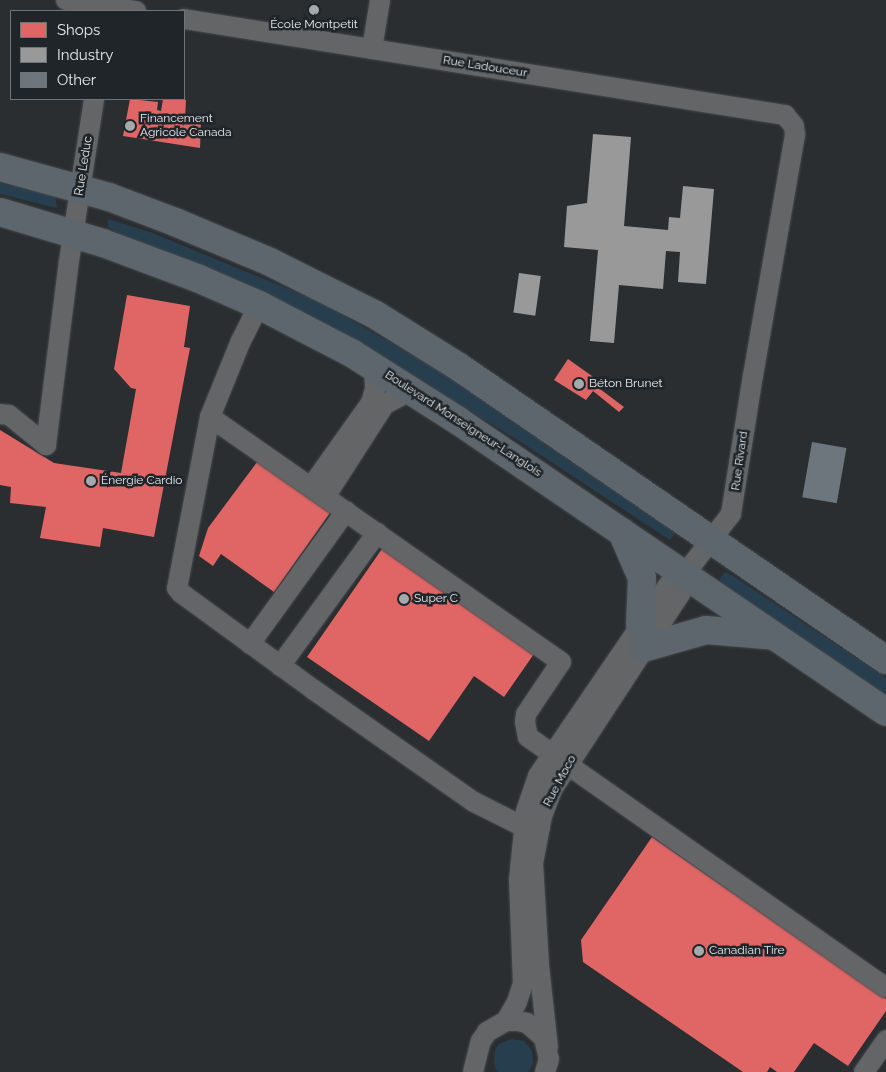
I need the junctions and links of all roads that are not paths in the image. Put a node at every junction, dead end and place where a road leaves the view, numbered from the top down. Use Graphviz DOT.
graph roads {
  1 [pos="66,0"];
  2 [pos="380,0"];
  3 [pos="107,6"];
  4 [pos="130,10"];
  5 [pos="185,19"];
  6 [pos="372,49"];
  7 [pos="94,100"];
  8 [pos="785,116"];
  9 [pos="0,167"];
  10 [pos="80,188"];
  11 [pos="0,212"];
  12 [pos="74,233"];
  13 [pos="258,305"];
  14 [pos="374,366"];
  15 [pos="412,390"];
  16 [pos="0,414"];
  17 [pos="210,417"];
  18 [pos="318,492"];
  19 [pos="346,511"];
  20 [pos="621,531"];
  21 [pos="377,533"];
  22 [pos="711,540"];
  23 [pos="685,574"];
  24 [pos="641,636"];
  25 [pos="775,636"];
  26 [pos="250,644"];
  27 [pos="886,660"];
  28 [pos="280,666"];
  29 [pos="886,712"];
  30 [pos="552,753"];
  31 [pos="568,765"];
  32 [pos="532,827"];
  33 [pos="886,988"];
  34 [pos="506,1021"];
  35 [pos="886,1040"];
  36 [pos="478,1052"];
  37 [pos="549,1063"];
  38 [pos="472,1072"];
  39 [pos="482,1072"];
  40 [pos="864,1072"];
  1 -- 3 [label="street"];
  2 -- 6 [label="street"];
  3 -- 4 [label="street"];
  5 -- 6 [label="street, Rue Ladouceur"];
  6 -- 8 [label="street, Rue Ladouceur"];
  7 -- 10 [label="street, Rue Leduc"];
  8 -- 22 [label="street, Rue Rivard"];
  9 -- 10 [label="highway"];
  10 -- 12 [label="street, Rue Leduc"];
  10 -- 22 [label="highway"];
  11 -- 12 [label="highway, Boulevard Monseigneur-Langlois"];
  12 -- 13 [label="highway, Boulevard Monseigneur-Langlois"];
  12 -- 16 [label="street, Rue Leduc"];
  13 -- 14 [label="highway, Boulevard Monseigneur-Langlois"];
  13 -- 17 [label="street"];
  14 -- 15 [label="highway, Boulevard Monseigneur-Langlois"];
  14 -- 18 [label="street"];
  15 -- 18 [label="street"];
  15 -- 20 [label="highway, Boulevard Monseigneur-Langlois"];
  17 -- 18 [label="street"];
  17 -- 26 [label="street"];
  18 -- 19 [label="street"];
  19 -- 21 [label="street"];
  19 -- 26 [label="street"];
  20 -- 23 [label="highway, Boulevard Monseigneur-Langlois"];
  20 -- 24 [label="highway"];
  21 -- 28 [label="street"];
  21 -- 30 [label="street"];
  22 -- 23 [label="street, Rue Moco"];
  22 -- 27 [label="highway"];
  23 -- 24 [label="street, Rue Moco"];
  23 -- 25 [label="highway, Boulevard Monseigneur-Langlois"];
  24 -- 25 [label="highway"];
  24 -- 30 [label="street, Rue Moco"];
  24 -- 31 [label="street, Rue Moco"];
  25 -- 29 [label="highway, Boulevard Monseigneur-Langlois"];
  26 -- 28 [label="street"];
  28 -- 32 [label="street"];
  30 -- 31 [label="street"];
  30 -- 32 [label="street, Rue Moco"];
  31 -- 32 [label="street, Rue Moco"];
  31 -- 33 [label="street"];
  32 -- 34 [label="street, Rue Moco"];
  32 -- 37 [label="street, Rue Moco"];
  34 -- 36 [label="street, Rue Moco"];
  34 -- 37 [label="street, Rue Moco"];
  35 -- 40 [label="street"];
  36 -- 38 [label="street, Rue Moco"];
  36 -- 39 [label="street"];
}
